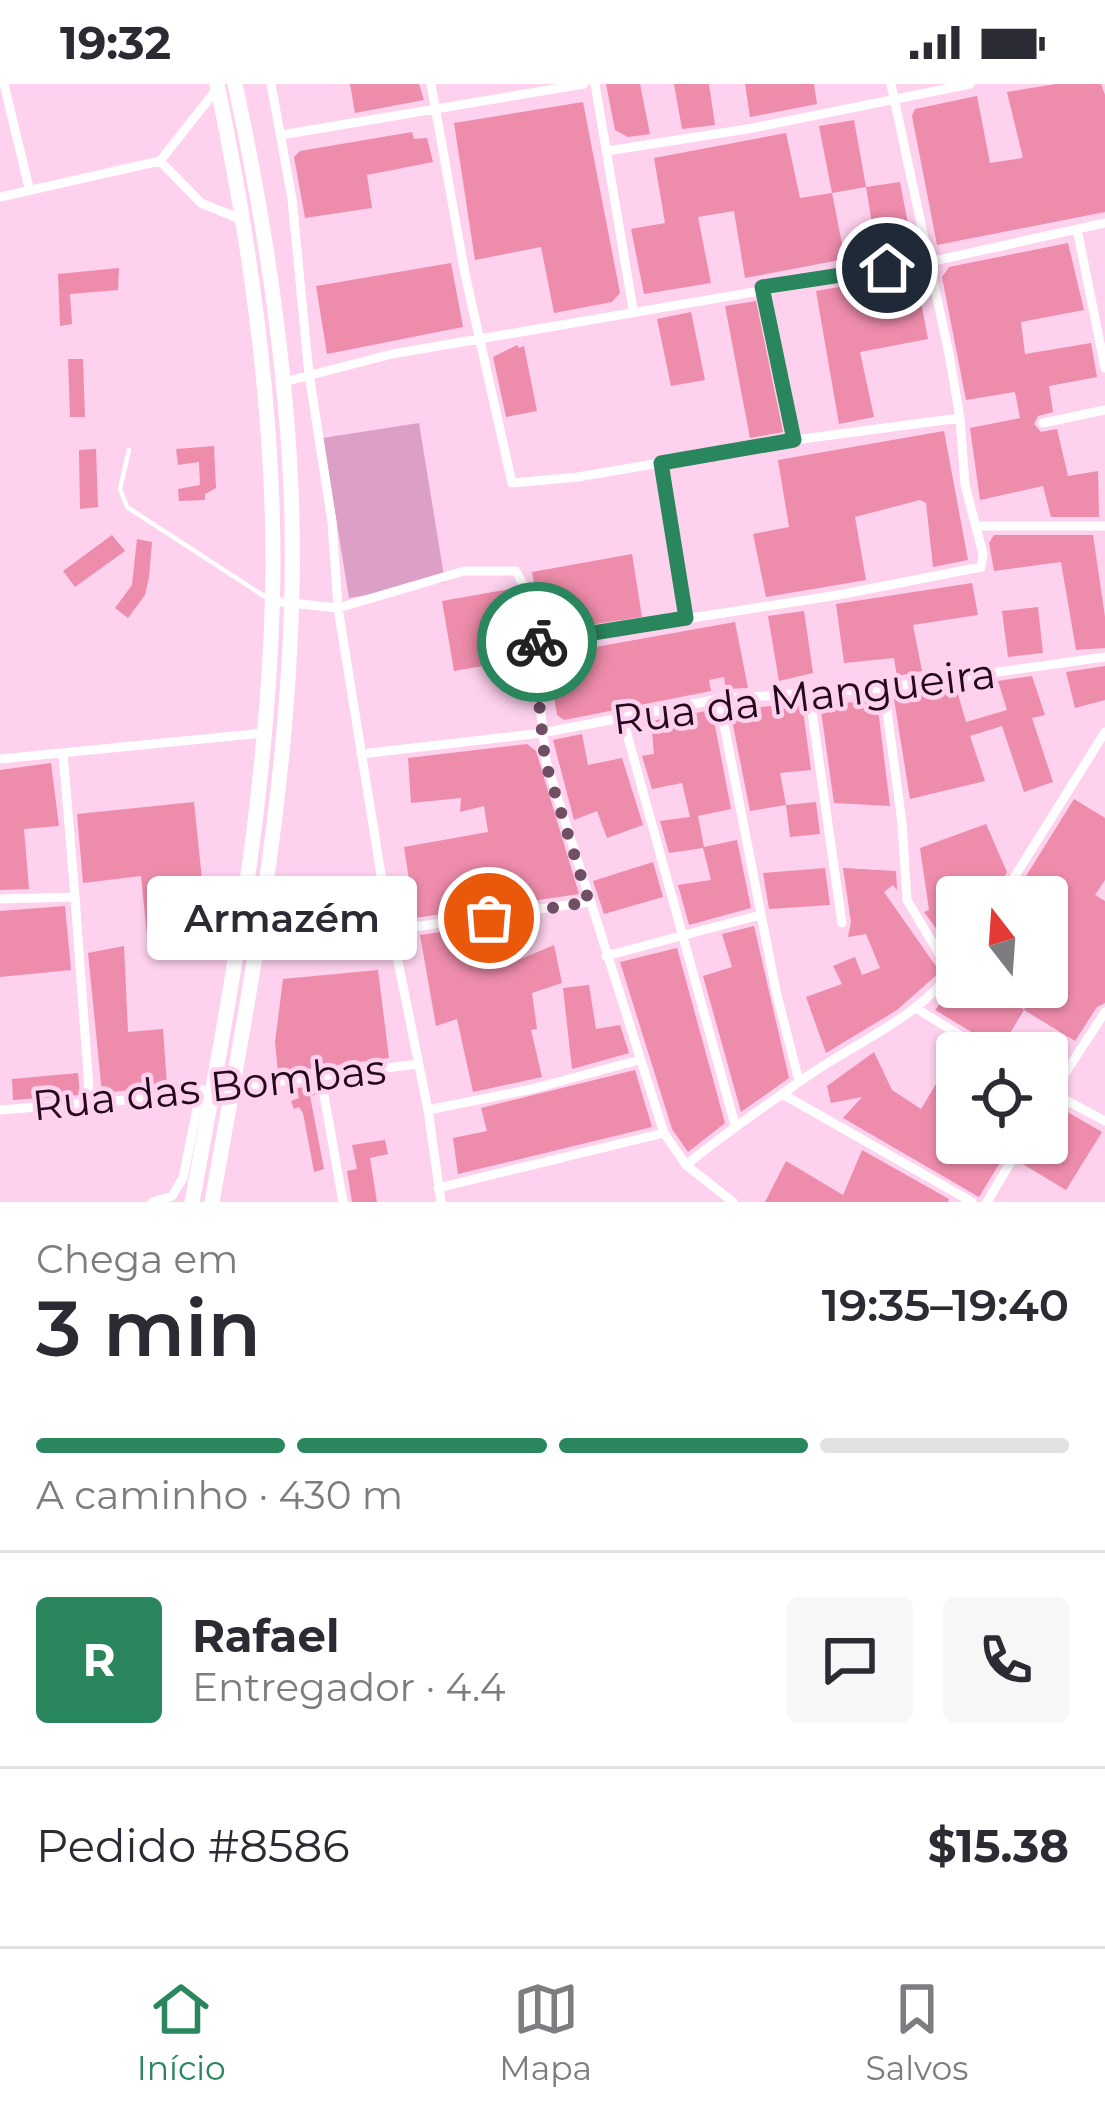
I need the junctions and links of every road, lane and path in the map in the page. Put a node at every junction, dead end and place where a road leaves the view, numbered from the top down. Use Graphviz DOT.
graph roads {
  1 [pos="4,84"];
  2 [pos="271,84"];
  3 [pos="431,84"];
  4 [pos="584,84"];
  5 [pos="595,84"];
  6 [pos="891,84"];
  7 [pos="970,84"];
  8 [pos="223,85"];
  9 [pos="893,100"];
  10 [pos="436,111"];
  11 [pos="281,135"];
  12 [pos="607,151"];
  13 [pos="160,161"];
  14 [pos="29,188"];
  15 [pos="0,197"];
  16 [pos="245,221"];
  17 [pos="1105,223"];
  18 [pos="1077,229"];
  19 [pos="929,262"];
  20 [pos="762,287"];
  21 [pos="633,309"];
  22 [pos="478,337"];
  23 [pos="1105,368"];
  24 [pos="309,374"];
  25 [pos="284,382"];
  26 [pos="1105,410"];
  27 [pos="961,418"];
  28 [pos="1042,422"];
  29 [pos="794,440"];
  30 [pos="129,451"];
  31 [pos="661,463"];
  32 [pos="976,526"];
  33 [pos="1105,526"];
  34 [pos="272,601"];
  35 [pos="291,602"];
  36 [pos="338,608"];
  37 [pos="686,618"];
  38 [pos="533,643"];
  39 [pos="1105,657"];
  40 [pos="884,688"];
  41 [pos="809,692"];
  42 [pos="719,699"];
  43 [pos="622,716"];
  44 [pos="1105,732"];
  45 [pos="263,733"];
  46 [pos="542,733"];
  47 [pos="63,753"];
  48 [pos="361,754"];
  49 [pos="0,759"];
  50 [pos="1015,876"];
  51 [pos="383,887"];
  52 [pos="75,897"];
  53 [pos="0,898"];
  54 [pos="589,902"];
  55 [pos="262,906"];
  56 [pos="760,915"];
  57 [pos="842,923"];
  58 [pos="393,930"];
  59 [pos="685,936"];
  60 [pos="936,943"];
  61 [pos="606,956"];
  62 [pos="936,988"];
  63 [pos="916,1008"];
  64 [pos="1105,1012"];
  65 [pos="954,1032"];
  66 [pos="639,1060"];
  67 [pos="418,1064"];
  68 [pos="1068,1066"];
  69 [pos="321,1078"];
  70 [pos="799,1081"];
  71 [pos="207,1088"];
  72 [pos="232,1088"];
  73 [pos="784,1095"];
  74 [pos="90,1103"];
  75 [pos="1068,1103"];
  76 [pos="0,1110"];
  77 [pos="428,1110"];
  78 [pos="1105,1121"];
  79 [pos="735,1125"];
  80 [pos="664,1133"];
  81 [pos="1010,1164"];
  82 [pos="686,1165"];
  83 [pos="438,1188"];
  84 [pos="152,1202"];
  85 [pos="192,1202"];
  86 [pos="212,1202"];
  87 [pos="343,1202"];
  88 [pos="441,1202"];
  89 [pos="733,1202"];
  90 [pos="972,1202"];
  91 [pos="987,1202"];
  1 -- 14 [label="street"];
  2 -- 11 [label="street"];
  3 -- 10 [label="street"];
  4 -- 10 [label="street"];
  5 -- 12 [label="street"];
  6 -- 9 [label="street"];
  7 -- 9 [label="street"];
  8 -- 13 [label="street"];
  8 -- 16 [label="main road"];
  8 -- 25 [label="main road"];
  9 -- 12 [label="street"];
  9 -- 19 [label="street"];
  10 -- 11 [label="street"];
  10 -- 22 [label="street"];
  11 -- 24 [label="street"];
  12 -- 21 [label="street"];
  13 -- 14 [label="street"];
  13 -- 16 [label="street"];
  14 -- 15 [label="street"];
  16 -- 34 [label="main road"];
  17 -- 18 [label="street"];
  18 -- 19 [label="street"];
  18 -- 23 [label="street"];
  19 -- 20 [label="street"];
  19 -- 27 [label="street"];
  20 -- 21 [label="street"];
  20 -- 29 [label="street"];
  21 -- 22 [label="street"];
  22 -- 24 [label="street"];
  22 -- 31 [label="street"];
  24 -- 25 [label="street"];
  24 -- 36 [label="street"];
  25 -- 35 [label="main road"];
  26 -- 28 [label="street"];
  27 -- 29 [label="street"];
  27 -- 32 [label="street"];
  29 -- 31 [label="street"];
  30 -- 34 [label="lane"];
  31 -- 37 [label="street"];
  32 -- 33 [label="street"];
  32 -- 37 [label="street"];
  34 -- 35 [label="street"];
  34 -- 45 [label="main road"];
  35 -- 36 [label="street"];
  35 -- 55 [label="main road"];
  36 -- 38 [label="street"];
  36 -- 48 [label="street"];
  37 -- 38 [label="street"];
  38 -- 46 [label="street"];
  39 -- 40 [label="street, Rua da Mangueira"];
  40 -- 41 [label="street, Rua da Mangueira"];
  40 -- 60 [label="street"];
  41 -- 42 [label="street, Rua da Mangueira"];
  41 -- 57 [label="street"];
  42 -- 43 [label="street, Rua da Mangueira"];
  42 -- 56 [label="street"];
  43 -- 46 [label="street, Rua da Mangueira"];
  43 -- 59 [label="street"];
  44 -- 50 [label="street"];
  45 -- 47 [label="street"];
  45 -- 71 [label="main road"];
  46 -- 48 [label="street, Rua da Mangueira"];
  46 -- 54 [label="street"];
  47 -- 49 [label="street"];
  47 -- 52 [label="street"];
  48 -- 51 [label="street"];
  51 -- 55 [label="street"];
  51 -- 58 [label="street"];
  52 -- 53 [label="street"];
  52 -- 74 [label="street"];
  54 -- 58 [label="street"];
  54 -- 61 [label="street"];
  55 -- 72 [label="main road"];
  56 -- 59 [label="street"];
  56 -- 70 [label="street"];
  58 -- 67 [label="street"];
  59 -- 61 [label="street"];
  59 -- 79 [label="street"];
  61 -- 66 [label="street"];
  62 -- 63 [label="street"];
  63 -- 65 [label="street"];
  63 -- 70 [label="street"];
  64 -- 68 [label="street"];
  66 -- 77 [label="street"];
  66 -- 80 [label="street"];
  67 -- 69 [label="street, Rua das Bombas"];
  67 -- 77 [label="street"];
  69 -- 72 [label="street, Rua das Bombas"];
  69 -- 87 [label="street"];
  70 -- 73 [label="street"];
  71 -- 72 [label="street, Rua das Bombas"];
  71 -- 74 [label="street, Rua das Bombas"];
  71 -- 84 [label="street"];
  71 -- 85 [label="main road"];
  72 -- 86 [label="main road"];
  73 -- 79 [label="street"];
  73 -- 90 [label="street"];
  74 -- 76 [label="street, Rua das Bombas"];
  75 -- 78 [label="street"];
  77 -- 83 [label="street"];
  79 -- 82 [label="street"];
  80 -- 82 [label="street"];
  80 -- 83 [label="street"];
  81 -- 91 [label="street"];
  82 -- 89 [label="street"];
  83 -- 88 [label="street"];
}
